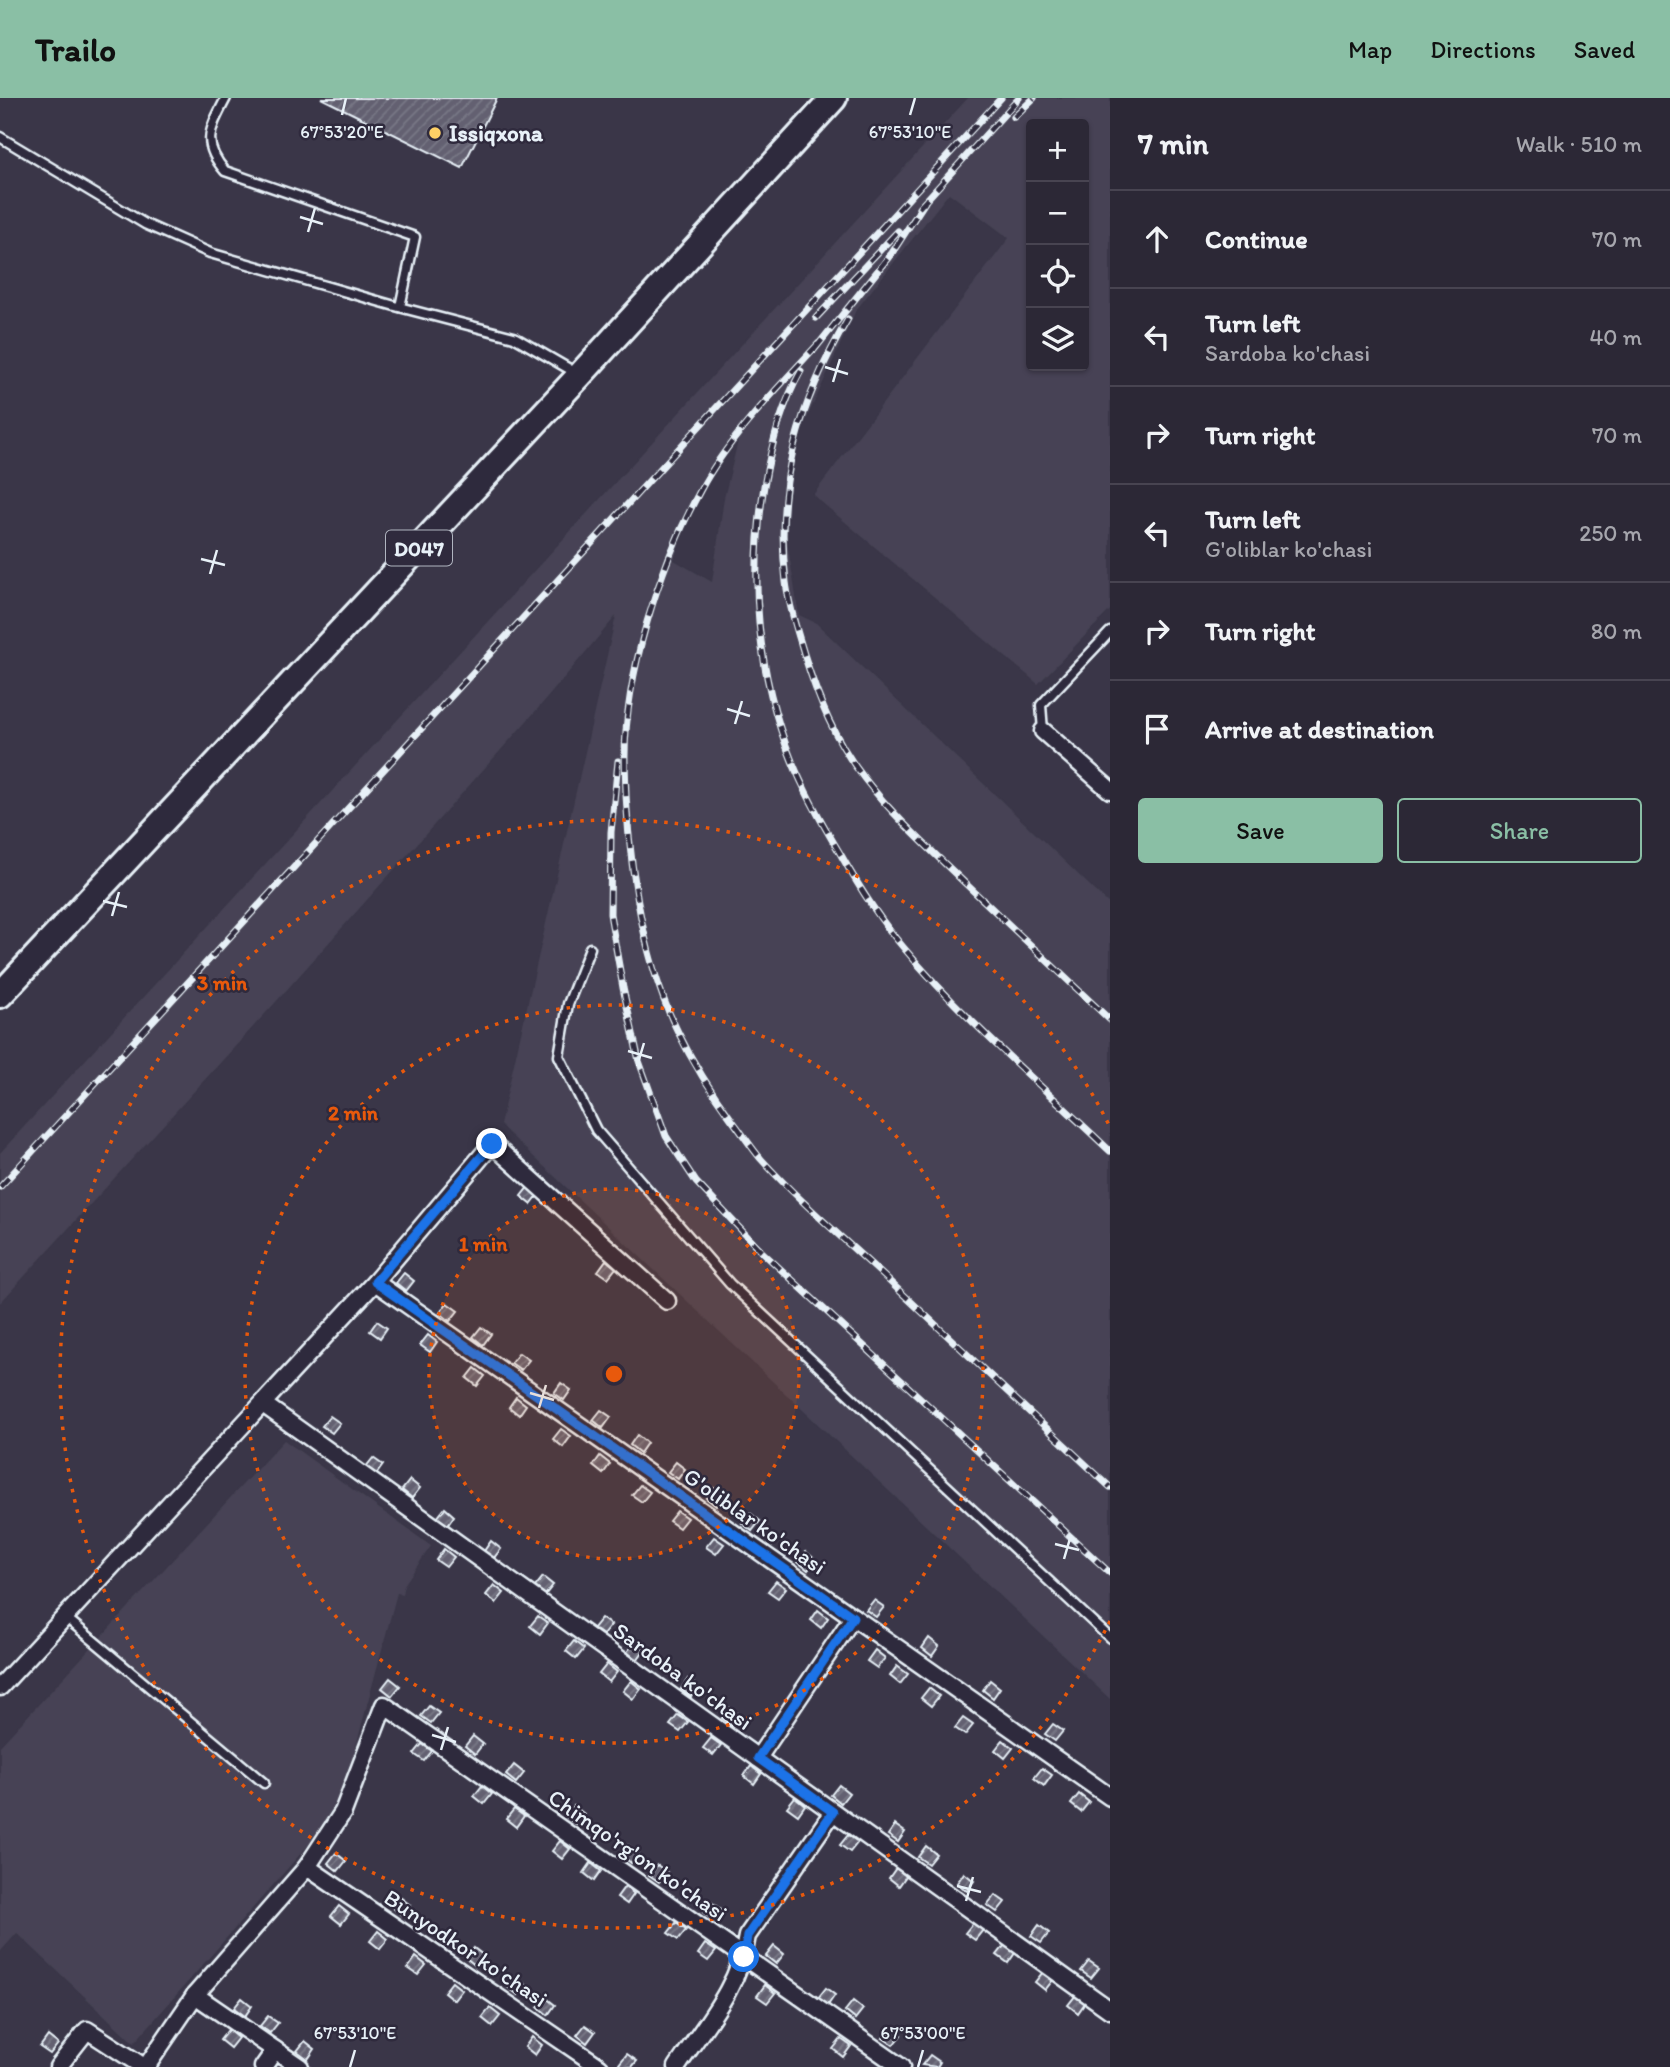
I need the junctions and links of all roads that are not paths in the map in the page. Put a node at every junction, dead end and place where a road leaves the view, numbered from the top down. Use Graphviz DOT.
graph roads {
  1 [pos="226,98"];
  2 [pos="834,98"];
  3 [pos="0,137"];
  4 [pos="400,307"];
  5 [pos="580,375"];
  6 [pos="1110,632"];
  7 [pos="1043,731"];
  8 [pos="1110,790"];
  9 [pos="590,948"];
  10 [pos="0,995"];
  11 [pos="375,1282"];
  12 [pos="667,1301"];
  13 [pos="263,1404"];
  14 [pos="64,1616"];
  15 [pos="853,1617"];
  16 [pos="1110,1638"];
  17 [pos="0,1687"];
  18 [pos="758,1758"];
  19 [pos="264,1783"];
  20 [pos="1110,1797"];
  21 [pos="833,1812"];
  22 [pos="307,1867"];
  23 [pos="744,1957"];
  24 [pos="195,1995"];
  25 [pos="1110,2010"];
  26 [pos="275,2050"];
  27 [pos="58,2067"];
  28 [pos="145,2067"];
  29 [pos="263,2067"];
  30 [pos="300,2067"];
  31 [pos="600,2067"];
  32 [pos="677,2067"];
  33 [pos="901,2067"];
  1 -- 4 [label="lane"];
  2 -- 5 [label="main road, D047"];
  3 -- 4 [label="lane"];
  4 -- 5 [label="lane"];
  5 -- 10 [label="main road, D047"];
  6 -- 7 [label="lane"];
  7 -- 8 [label="street"];
  9 -- 16 [label="lane"];
  11 -- 12 [label="street"];
  11 -- 13 [label="street"];
  11 -- 15 [label="street, G'oliblar ko'chasi"];
  13 -- 14 [label="street"];
  13 -- 18 [label="street, Sardoba ko'chasi"];
  14 -- 17 [label="street"];
  14 -- 19 [label="lane"];
  15 -- 18 [label="street"];
  15 -- 20 [label="street, G'oliblar ko'chasi"];
  18 -- 21 [label="street, Sardoba ko'chasi"];
  21 -- 23 [label="street"];
  21 -- 25 [label="street, Sardoba ko'chasi"];
  22 -- 23 [label="street, Chimqo'rg'on ko'chasi"];
  22 -- 24 [label="street"];
  22 -- 31 [label="street, Bunyodkor ko'chasi"];
  23 -- 32 [label="street"];
  23 -- 33 [label="street, Chimqo'rg'on ko'chasi"];
  24 -- 26 [label="street"];
  24 -- 28 [label="street"];
  26 -- 29 [label="street"];
  26 -- 30 [label="street"];
  27 -- 28 [label="street"];
}
